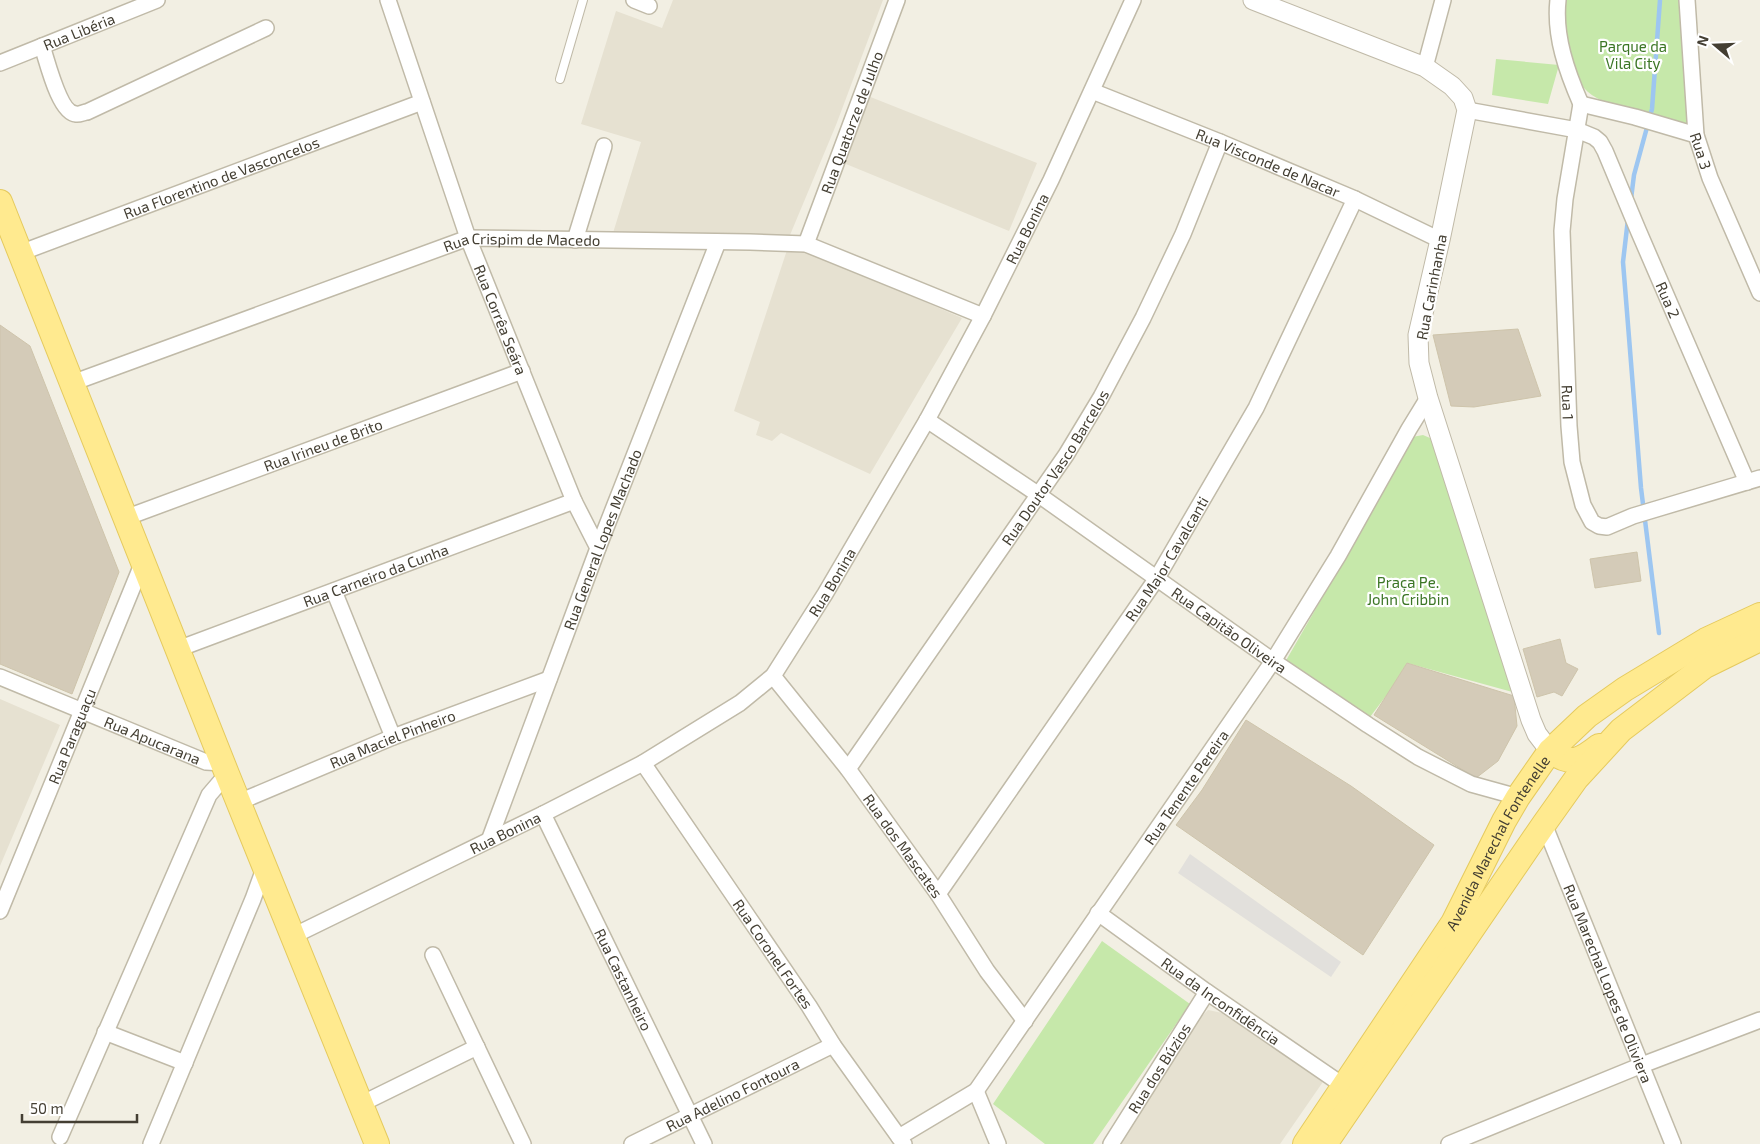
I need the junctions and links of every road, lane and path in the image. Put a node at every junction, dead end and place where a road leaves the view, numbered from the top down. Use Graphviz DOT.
graph roads {
  1 [pos="157,0"];
  2 [pos="388,0"];
  3 [pos="584,0"];
  4 [pos="634,0"];
  5 [pos="898,0"];
  6 [pos="1133,0"];
  7 [pos="1253,0"];
  8 [pos="1443,0"];
  9 [pos="1558,0"];
  10 [pos="1687,0"];
  11 [pos="649,6"];
  12 [pos="266,28"];
  13 [pos="42,46"];
  14 [pos="0,63"];
  15 [pos="1425,67"];
  16 [pos="560,79"];
  17 [pos="1092,92"];
  18 [pos="422,102"];
  19 [pos="1581,104"];
  20 [pos="1467,110"];
  21 [pos="1577,130"];
  22 [pos="1696,135"];
  23 [pos="1220,142"];
  24 [pos="604,146"];
  25 [pos="1355,199"];
  26 [pos="2,211"];
  27 [pos="468,238"];
  28 [pos="575,240"];
  29 [pos="1440,240"];
  30 [pos="718,242"];
  31 [pos="806,244"];
  32 [pos="20,253"];
  33 [pos="1760,293"];
  34 [pos="983,316"];
  35 [pos="522,371"];
  36 [pos="72,384"];
  37 [pos="1428,398"];
  38 [pos="927,420"];
  39 [pos="1754,480"];
  40 [pos="1038,495"];
  41 [pos="574,501"];
  42 [pos="126,518"];
  43 [pos="598,548"];
  44 [pos="143,562"];
  45 [pos="1157,578"];
  46 [pos="334,590"];
  47 [pos="1760,615"];
  48 [pos="1760,639"];
  49 [pos="178,649"];
  50 [pos="1273,661"];
  51 [pos="773,676"];
  52 [pos="0,677"];
  53 [pos="549,679"];
  54 [pos="82,711"];
  55 [pos="1621,730"];
  56 [pos="394,737"];
  57 [pos="1550,751"];
  58 [pos="643,763"];
  59 [pos="225,769"];
  60 [pos="848,769"];
  61 [pos="1518,797"];
  62 [pos="239,802"];
  63 [pos="543,814"];
  64 [pos="1544,824"];
  65 [pos="490,838"];
  66 [pos="265,866"];
  67 [pos="938,894"];
  68 [pos="0,911"];
  69 [pos="1098,913"];
  70 [pos="293,936"];
  71 [pos="434,955"];
  72 [pos="1207,992"];
  73 [pos="1025,1020"];
  74 [pos="1760,1020"];
  75 [pos="105,1032"];
  76 [pos="833,1045"];
  77 [pos="477,1047"];
  78 [pos="185,1063"];
  79 [pos="1642,1065"];
  80 [pos="1344,1086"];
  81 [pos="976,1091"];
  82 [pos="361,1104"];
  83 [pos="690,1115"];
  84 [pos="60,1137"];
  85 [pos="1335,1139"];
  86 [pos="902,1140"];
  87 [pos="151,1144"];
  88 [pos="377,1144"];
  89 [pos="523,1144"];
  90 [pos="632,1144"];
  91 [pos="704,1144"];
  92 [pos="998,1144"];
  93 [pos="1111,1144"];
  94 [pos="1305,1144"];
  95 [pos="1449,1144"];
  96 [pos="1673,1144"];
  1 -- 13 [label="street, Rua Libéria"];
  2 -- 18 [label="street, Rua Corrêa Seára"];
  3 -- 16 [label="lane"];
  4 -- 11 [label="street"];
  5 -- 31 [label="street, Rua Quatorze de Julho"];
  6 -- 17 [label="street, Rua Bonina"];
  7 -- 15 [label="street"];
  8 -- 15 [label="street"];
  9 -- 19 [label="street"];
  10 -- 22 [label="street, Rua 3"];
  12 -- 13 [label="street"];
  13 -- 14 [label="street, Rua Libéria"];
  15 -- 20 [label="street"];
  17 -- 23 [label="street, Rua Visconde de Nacar"];
  17 -- 34 [label="street, Rua Bonina"];
  18 -- 27 [label="street, Rua Corrêa Seára"];
  18 -- 32 [label="street, Rua Florentino de Vasconcelos"];
  19 -- 21 [label="street, Rua 1"];
  19 -- 22 [label="street"];
  20 -- 21 [label="street, Rua 2"];
  20 -- 29 [label="street, Rua Carinhanha"];
  21 -- 39 [label="street, Rua 2"];
  21 -- 39 [label="street, Rua 1"];
  22 -- 33 [label="street, Rua 3"];
  23 -- 25 [label="street, Rua Visconde de Nacar"];
  23 -- 40 [label="street, Rua Doutor Vasco Barcelos"];
  24 -- 28 [label="street"];
  25 -- 29 [label="street, Rua Visconde de Nacar"];
  25 -- 45 [label="street, Rua Major Cavalcanti"];
  26 -- 32 [label="main road"];
  27 -- 28 [label="street, Rua Crispim de Macedo"];
  27 -- 35 [label="street, Rua Corrêa Seára"];
  27 -- 36 [label="street, Rua Crispim de Macedo"];
  28 -- 30 [label="street, Rua Crispim de Macedo"];
  29 -- 37 [label="street, Rua Carinhanha"];
  30 -- 31 [label="street, Rua Crispim de Macedo"];
  30 -- 43 [label="street, Rua General Lopes Machado"];
  31 -- 34 [label="street, Rua Crispim de Macedo"];
  32 -- 36 [label="main road"];
  34 -- 38 [label="street, Rua Bonina"];
  35 -- 41 [label="street, Rua Corrêa Seára"];
  35 -- 42 [label="street, Rua Irineu de Brito"];
  36 -- 42 [label="main road"];
  37 -- 50 [label="street, Rua Tenente Pereira"];
  37 -- 57 [label="street, Rua Carinhanha"];
  38 -- 40 [label="street, Rua Capitão Oliveira"];
  38 -- 51 [label="street, Rua Bonina"];
  40 -- 45 [label="street, Rua Capitão Oliveira"];
  40 -- 60 [label="street, Rua Doutor Vasco Barcelos"];
  41 -- 43 [label="street, Rua Corrêa Seára"];
  41 -- 46 [label="street, Rua Carneiro da Cunha"];
  42 -- 44 [label="main road"];
  43 -- 53 [label="street, Rua General Lopes Machado"];
  44 -- 49 [label="main road"];
  44 -- 54 [label="street, Rua Paraguaçu"];
  45 -- 50 [label="street, Rua Capitão Oliveira"];
  45 -- 67 [label="street, Rua Major Cavalcanti"];
  46 -- 49 [label="street, Rua Carneiro da Cunha"];
  46 -- 56 [label="street"];
  47 -- 57 [label="main road, Avenida Marechal Fontenelle"];
  48 -- 55 [label="main road, Avenida Marechal Fontenelle"];
  49 -- 59 [label="main road"];
  50 -- 61 [label="street, Rua Capitão Oliveira"];
  50 -- 69 [label="street, Rua Tenente Pereira"];
  51 -- 58 [label="street, Rua Bonina"];
  51 -- 60 [label="street, Rua dos Mascates"];
  52 -- 54 [label="street, Rua Apucarana"];
  53 -- 56 [label="street, Rua Maciel Pinheiro"];
  53 -- 65 [label="street, Rua General Lopes Machado"];
  54 -- 59 [label="street, Rua Apucarana"];
  54 -- 68 [label="street, Rua Paraguaçu"];
  55 -- 57 [label="main road"];
  55 -- 64 [label="main road, Avenida Marechal Fontenelle"];
  56 -- 62 [label="street, Rua Maciel Pinheiro"];
  57 -- 61 [label="main road, Avenida Marechal Fontenelle"];
  58 -- 63 [label="street, Rua Bonina"];
  58 -- 76 [label="street, Rua Coronel Fortes"];
  59 -- 62 [label="main road"];
  59 -- 75 [label="street"];
  60 -- 67 [label="street, Rua dos Mascates"];
  61 -- 80 [label="main road, Avenida Marechal Fontenelle"];
  62 -- 66 [label="main road"];
  63 -- 65 [label="street, Rua Bonina"];
  63 -- 83 [label="street, Rua Castanheiro"];
  64 -- 79 [label="street, Rua Marechal Lopes de Oliviera"];
  64 -- 85 [label="main road, Avenida Marechal Fontenelle"];
  65 -- 70 [label="street, Rua Bonina"];
  66 -- 70 [label="main road"];
  66 -- 78 [label="street"];
  67 -- 73 [label="street, Rua dos Mascates"];
  69 -- 72 [label="street, Rua da Inconfidência"];
  69 -- 73 [label="street, Rua Tenente Pereira"];
  70 -- 82 [label="main road"];
  71 -- 77 [label="street"];
  72 -- 80 [label="street, Rua da Inconfidência"];
  72 -- 93 [label="street, Rua dos Búzios"];
  73 -- 81 [label="street, Rua Tenente Pereira"];
  74 -- 79 [label="street"];
  75 -- 78 [label="street"];
  75 -- 84 [label="street"];
  76 -- 83 [label="street, Rua Adelino Fontoura"];
  76 -- 86 [label="street, Rua Coronel Fortes"];
  77 -- 82 [label="street"];
  77 -- 89 [label="street"];
  78 -- 87 [label="street"];
  79 -- 95 [label="street"];
  79 -- 96 [label="street, Rua Marechal Lopes de Oliviera"];
  80 -- 94 [label="main road, Avenida Marechal Fontenelle"];
  81 -- 86 [label="street, Rua Tenente Pereira"];
  81 -- 92 [label="street"];
  82 -- 88 [label="main road"];
  83 -- 90 [label="street, Rua Adelino Fontoura"];
  83 -- 91 [label="street, Rua Castanheiro"];
}
